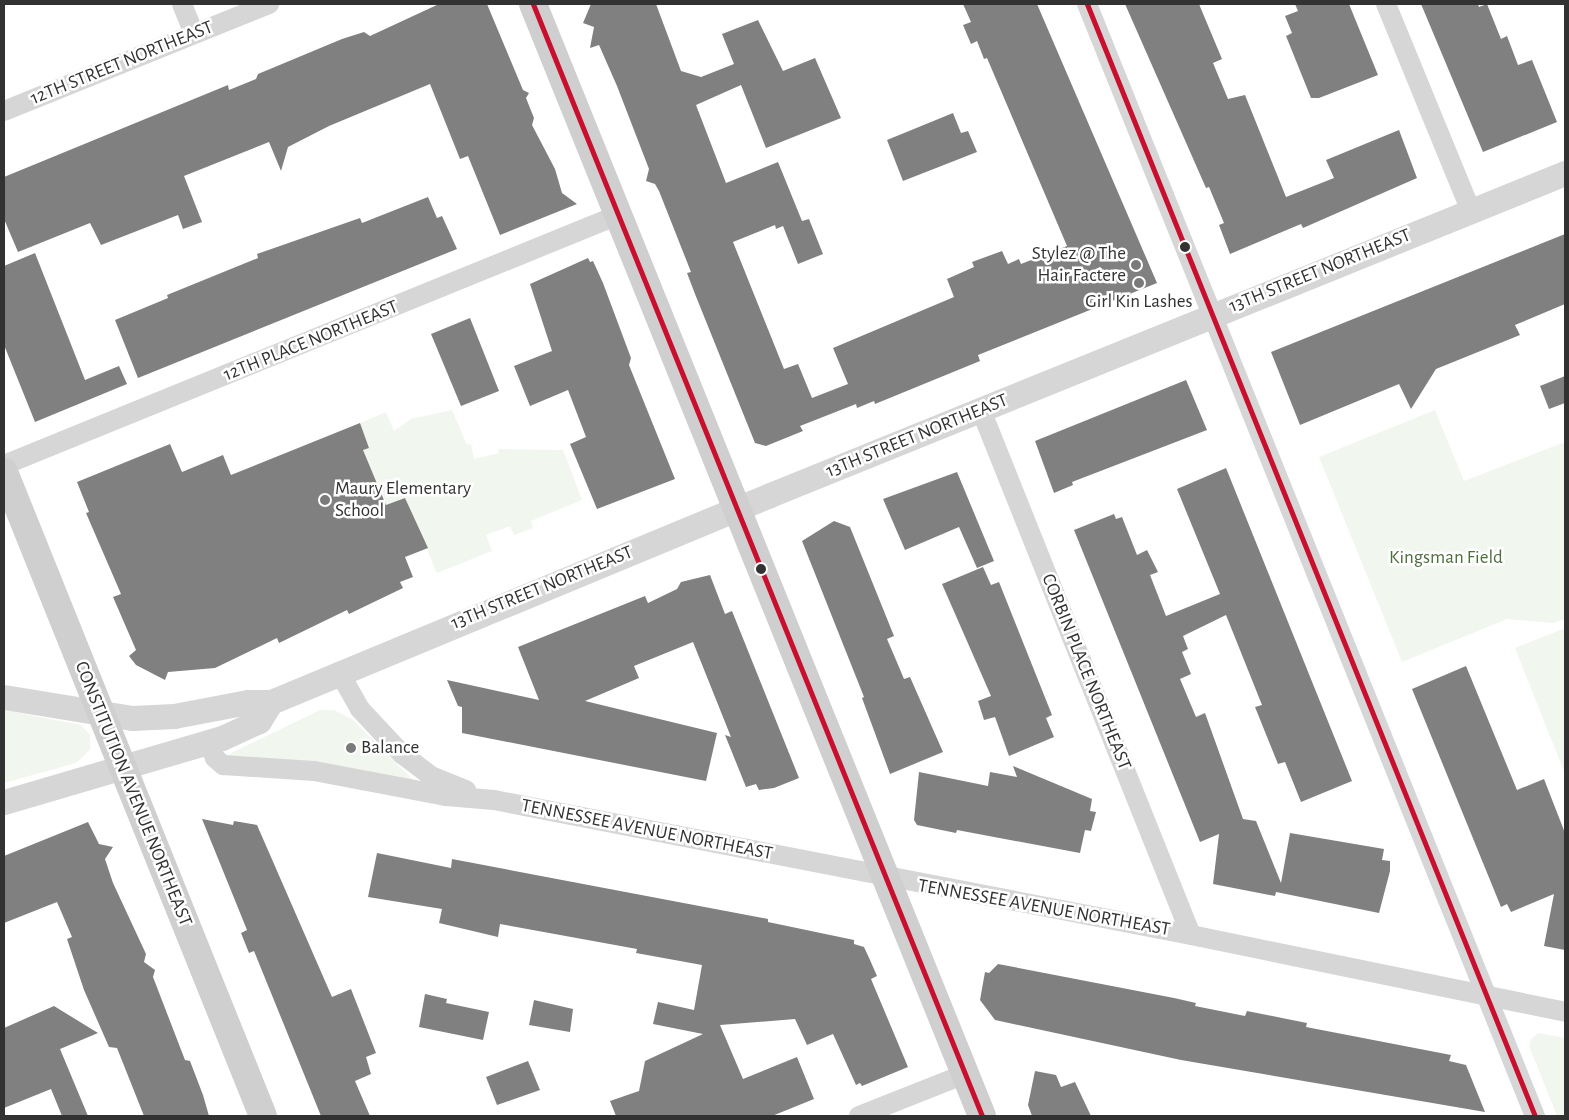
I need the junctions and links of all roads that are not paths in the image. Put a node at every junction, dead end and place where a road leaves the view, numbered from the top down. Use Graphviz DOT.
graph roads {
  1 [pos="182,4"];
  2 [pos="269,4"];
  3 [pos="533,4"];
  4 [pos="1087,4"];
  5 [pos="1386,4"];
  6 [pos="194,34"];
  7 [pos="4,111"];
  8 [pos="1565,172"];
  9 [pos="1471,211"];
  10 [pos="618,215"];
  11 [pos="1213,314"];
  12 [pos="981,410"];
  13 [pos="4,465"];
  14 [pos="4,472"];
  15 [pos="737,508"];
  16 [pos="339,672"];
  17 [pos="4,697"];
  18 [pos="271,702"];
  19 [pos="102,713"];
  20 [pos="208,742"];
  21 [pos="122,767"];
  22 [pos="494,800"];
  23 [pos="4,802"];
  24 [pos="887,878"];
  25 [pos="1190,935"];
  26 [pos="1488,997"];
  27 [pos="1565,1012"];
  28 [pos="965,1074"];
  29 [pos="263,1116"];
  30 [pos="858,1116"];
  31 [pos="982,1116"];
  32 [pos="1535,1116"];
  1 -- 6 [label="street"];
  2 -- 6 [label="street, 12TH STREET NORTHEAST"];
  3 -- 10 [label="main road"];
  4 -- 11 [label="street"];
  5 -- 9 [label="street"];
  6 -- 7 [label="street, 12TH STREET NORTHEAST"];
  8 -- 9 [label="street, 13TH STREET NORTHEAST"];
  9 -- 11 [label="street, 13TH STREET NORTHEAST"];
  10 -- 13 [label="street, 12TH PLACE NORTHEAST"];
  10 -- 15 [label="main road"];
  11 -- 12 [label="street, 13TH STREET NORTHEAST"];
  11 -- 26 [label="street"];
  12 -- 15 [label="street, 13TH STREET NORTHEAST"];
  12 -- 25 [label="street, CORBIN PLACE NORTHEAST"];
  14 -- 19 [label="main road, CONSTITUTION AVENUE NORTHEAST"];
  15 -- 16 [label="street, 13TH STREET NORTHEAST"];
  15 -- 24 [label="main road"];
  16 -- 18 [label="street, 13TH STREET NORTHEAST"];
  16 -- 22 [label="street, TENNESSEE AVENUE NORTHEAST"];
  17 -- 19 [label="street"];
  18 -- 19 [label="street, 13TH STREET NORTHEAST"];
  18 -- 20 [label="street"];
  19 -- 21 [label="main road, CONSTITUTION AVENUE NORTHEAST"];
  20 -- 21 [label="street"];
  20 -- 22 [label="street, TENNESSEE AVENUE NORTHEAST"];
  21 -- 23 [label="street"];
  21 -- 29 [label="main road, CONSTITUTION AVENUE NORTHEAST"];
  22 -- 24 [label="street, TENNESSEE AVENUE NORTHEAST"];
  24 -- 25 [label="street, TENNESSEE AVENUE NORTHEAST"];
  24 -- 28 [label="main road"];
  25 -- 26 [label="street, TENNESSEE AVENUE NORTHEAST"];
  26 -- 27 [label="street, TENNESSEE AVENUE NORTHEAST"];
  26 -- 32 [label="street"];
  28 -- 30 [label="street"];
  28 -- 31 [label="main road"];
}
